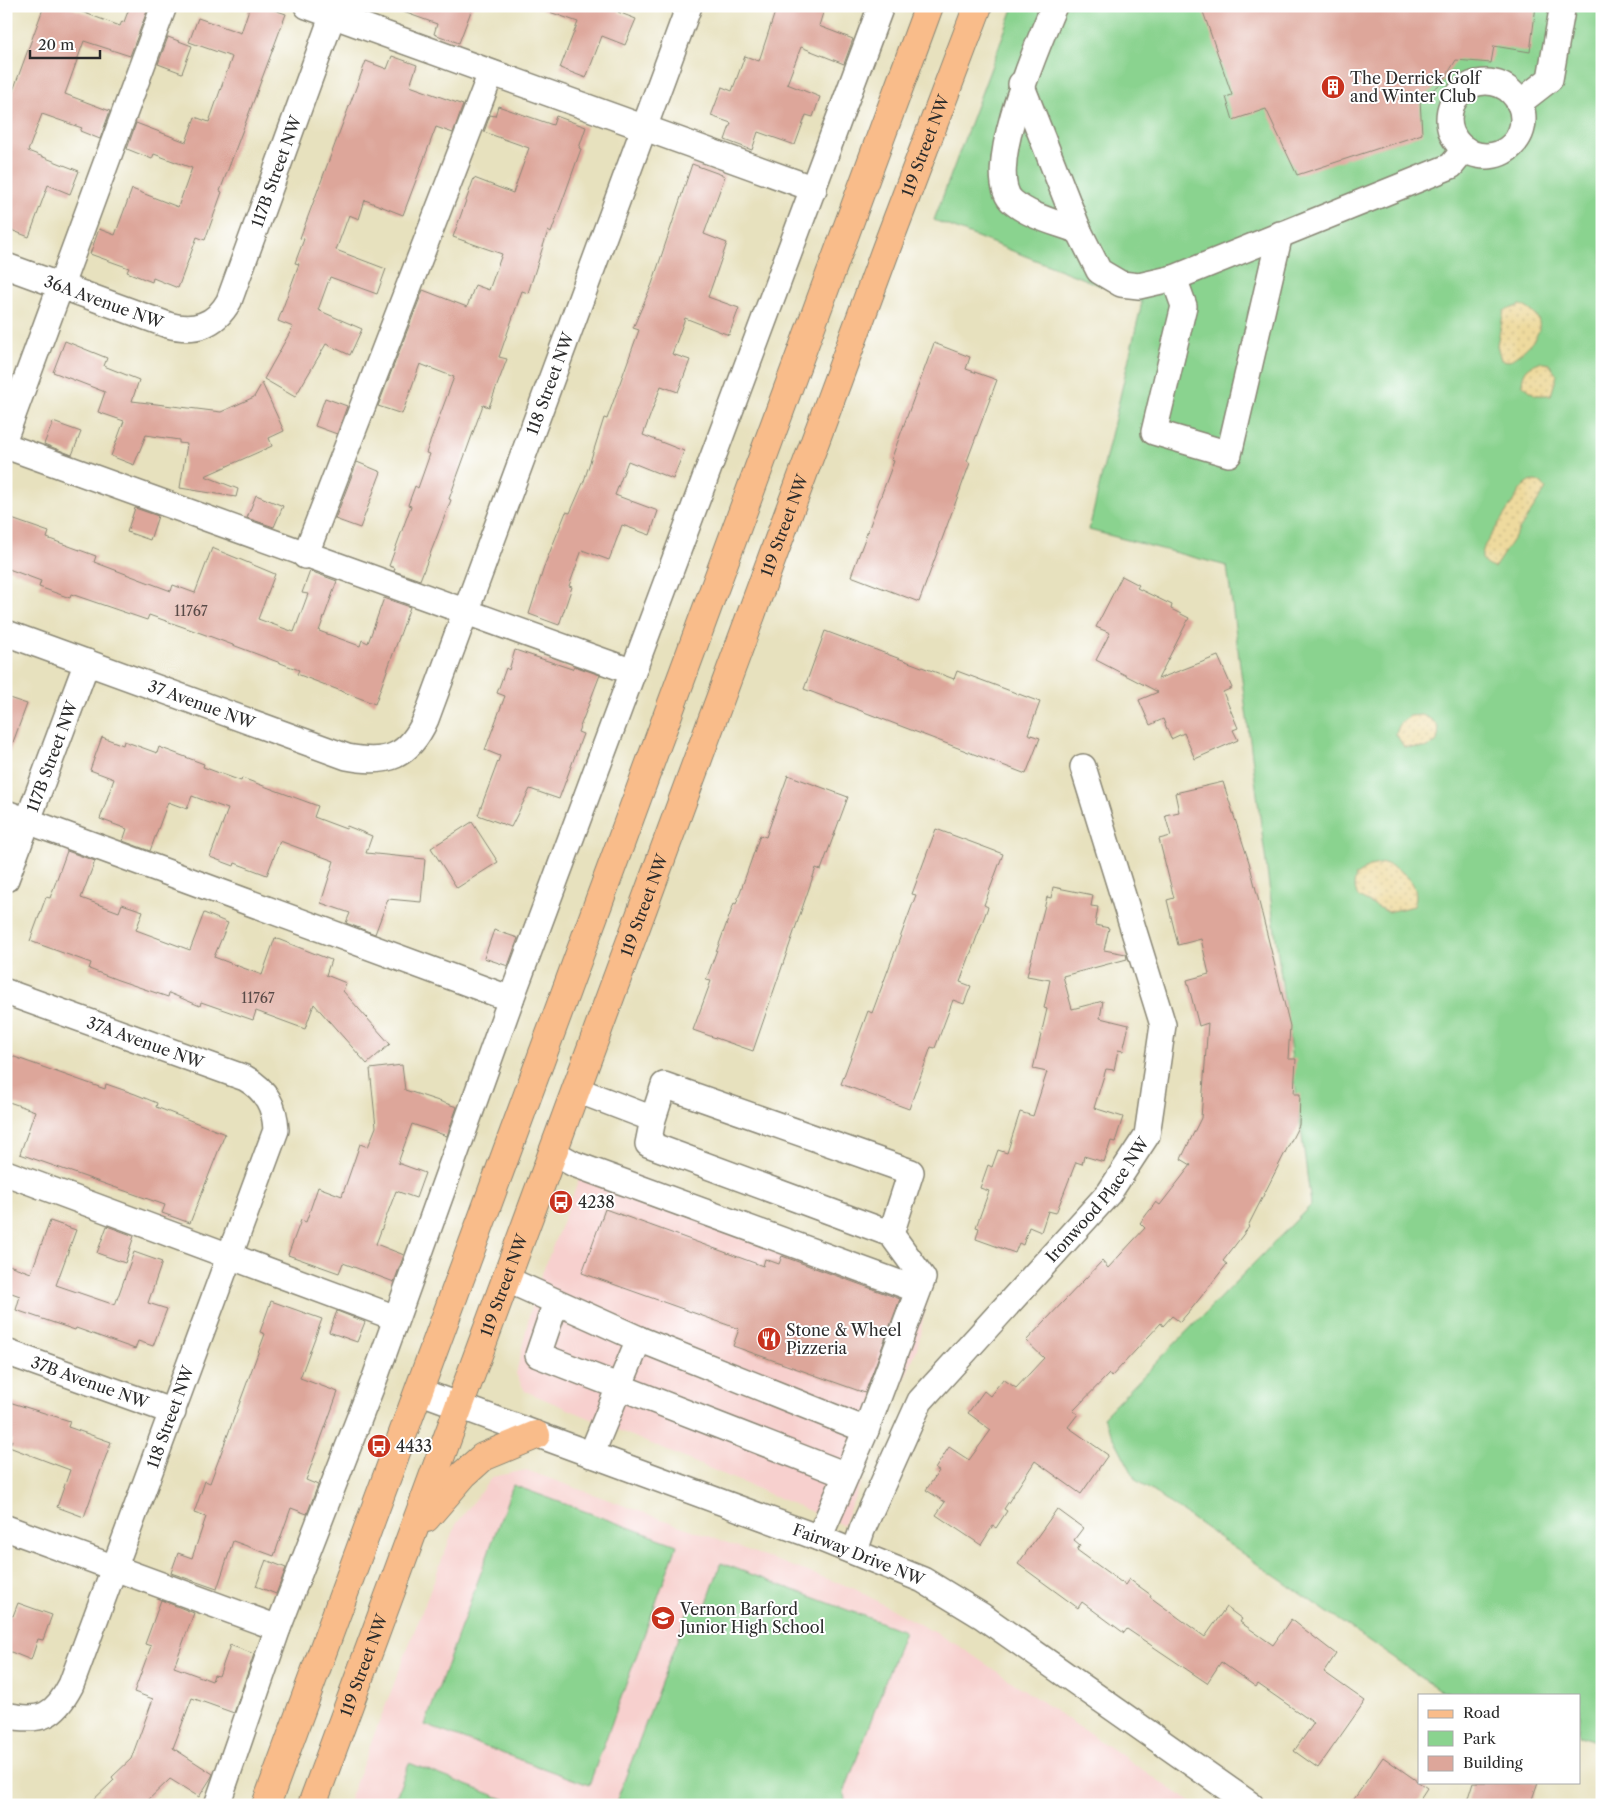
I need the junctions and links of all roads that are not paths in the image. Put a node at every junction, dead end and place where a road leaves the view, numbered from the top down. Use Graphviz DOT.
graph roads {
  1 [pos="164,6"];
  2 [pos="307,6"];
  3 [pos="689,6"];
  4 [pos="881,6"];
  5 [pos="929,6"];
  6 [pos="978,6"];
  7 [pos="1054,6"];
  8 [pos="1562,10"];
  9 [pos="334,11"];
  10 [pos="491,73"];
  11 [pos="1021,84"];
  12 [pos="1519,103"];
  13 [pos="645,128"];
  14 [pos="1465,150"];
  15 [pos="814,189"];
  16 [pos="1080,231"];
  17 [pos="1280,234"];
  18 [pos="6,266"];
  19 [pos="1174,278"];
  20 [pos="61,286"];
  21 [pos="203,326"];
  22 [pos="6,434"];
  23 [pos="6,446"];
  24 [pos="305,556"];
  25 [pos="464,613"];
  26 [pos="6,633"];
  27 [pos="87,662"];
  28 [pos="633,672"];
  29 [pos="398,755"];
  30 [pos="1083,767"];
  31 [pos="17,817"];
  32 [pos="6,879"];
  33 [pos="6,992"];
  34 [pos="511,999"];
  35 [pos="577,1090"];
  36 [pos="273,1108"];
  37 [pos="653,1119"];
  38 [pos="554,1153"];
  39 [pos="6,1173"];
  40 [pos="891,1234"];
  41 [pos="230,1256"];
  42 [pos="508,1280"];
  43 [pos="918,1290"];
  44 [pos="556,1302"];
  45 [pos="396,1318"];
  46 [pos="639,1339"];
  47 [pos="6,1352"];
  48 [pos="618,1388"];
  49 [pos="419,1391"];
  50 [pos="460,1406"];
  51 [pos="172,1412"];
  52 [pos="866,1430"];
  53 [pos="536,1435"];
  54 [pos="591,1455"];
  55 [pos="846,1475"];
  56 [pos="6,1528"];
  57 [pos="414,1533"];
  58 [pos="819,1538"];
  59 [pos="855,1551"];
  60 [pos="114,1567"];
  61 [pos="278,1628"];
  62 [pos="6,1715"];
  63 [pos="217,1805"];
  64 [pos="266,1805"];
  65 [pos="312,1805"];
  66 [pos="1251,1805"];
  1 -- 20 [label="street"];
  2 -- 9 [label="street"];
  3 -- 13 [label="street, 118 Street NW"];
  4 -- 15 [label="street"];
  5 -- 49 [label="main road"];
  6 -- 35 [label="main road, 119 Street NW"];
  7 -- 11 [label="street"];
  8 -- 12 [label="street"];
  9 -- 10 [label="street"];
  9 -- 21 [label="street, 117B Street NW"];
  10 -- 13 [label="street"];
  10 -- 24 [label="street"];
  11 -- 16 [label="street"];
  11 -- 16 [label="street"];
  12 -- 14 [label="street"];
  12 -- 14 [label="street"];
  13 -- 15 [label="street"];
  13 -- 25 [label="street, 118 Street NW"];
  14 -- 17 [label="street"];
  15 -- 28 [label="street"];
  16 -- 19 [label="street"];
  17 -- 19 [label="street"];
  17 -- 19 [label="street"];
  18 -- 20 [label="street, 36A Avenue NW"];
  20 -- 21 [label="street, 36A Avenue NW"];
  20 -- 22 [label="street"];
  23 -- 24 [label="street"];
  24 -- 25 [label="street"];
  25 -- 28 [label="street"];
  25 -- 29 [label="street, 118 Street NW"];
  26 -- 27 [label="street, 37 Avenue NW"];
  27 -- 29 [label="street, 37 Avenue NW"];
  27 -- 31 [label="street, 117B Street NW"];
  28 -- 34 [label="street"];
  30 -- 59 [label="street, Ironwood Place NW"];
  31 -- 32 [label="street, 117B Street NW"];
  31 -- 34 [label="street"];
  33 -- 36 [label="street, 37A Avenue NW"];
  34 -- 45 [label="street"];
  35 -- 37 [label="street"];
  35 -- 38 [label="main road, 119 Street NW"];
  36 -- 41 [label="street, 118 Street NW"];
  37 -- 40 [label="street"];
  37 -- 40 [label="street"];
  38 -- 42 [label="main road, 119 Street NW"];
  38 -- 43 [label="street"];
  39 -- 41 [label="street"];
  40 -- 43 [label="street"];
  41 -- 45 [label="street"];
  41 -- 51 [label="street, 118 Street NW"];
  42 -- 44 [label="street"];
  42 -- 50 [label="main road, 119 Street NW"];
  43 -- 52 [label="street"];
  44 -- 46 [label="street"];
  44 -- 48 [label="street"];
  45 -- 61 [label="street"];
  46 -- 48 [label="street"];
  46 -- 52 [label="street"];
  47 -- 51 [label="street, 37B Avenue NW"];
  48 -- 54 [label="street"];
  48 -- 55 [label="street"];
  49 -- 50 [label="street, Fairway Drive NW"];
  49 -- 64 [label="main road"];
  50 -- 53 [label="street, Fairway Drive NW"];
  50 -- 57 [label="main road, 119 Street NW"];
  51 -- 60 [label="street, 118 Street NW"];
  52 -- 55 [label="street"];
  53 -- 54 [label="street, Fairway Drive NW"];
  53 -- 57 [label="main road"];
  54 -- 58 [label="street, Fairway Drive NW"];
  55 -- 58 [label="street"];
  56 -- 60 [label="street"];
  57 -- 65 [label="main road, 119 Street NW"];
  58 -- 59 [label="street, Fairway Drive NW"];
  59 -- 66 [label="street, Fairway Drive NW"];
  60 -- 61 [label="street"];
  60 -- 62 [label="street, 118 Street NW"];
  61 -- 63 [label="street"];
}
